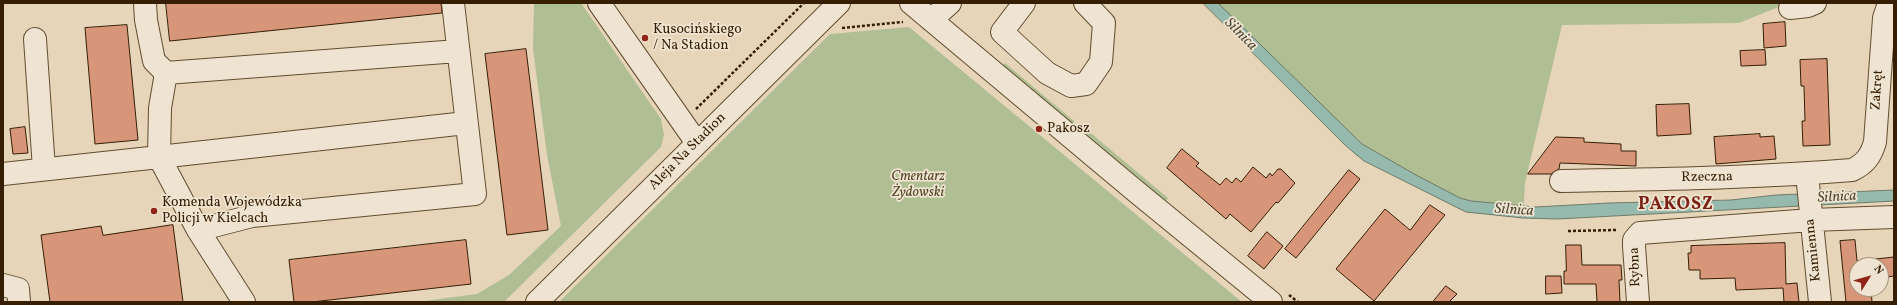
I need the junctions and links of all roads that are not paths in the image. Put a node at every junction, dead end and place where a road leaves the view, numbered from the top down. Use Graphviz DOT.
graph roads {
  1 [pos="145,3"];
  2 [pos="453,3"];
  3 [pos="599,3"];
  4 [pos="839,3"];
  5 [pos="950,3"];
  6 [pos="1024,3"];
  7 [pos="1085,3"];
  8 [pos="1815,3"];
  9 [pos="1893,3"];
  10 [pos="1790,8"];
  11 [pos="917,15"];
  12 [pos="35,39"];
  13 [pos="458,51"];
  14 [pos="166,73"];
  15 [pos="466,123"];
  16 [pos="697,143"];
  17 [pos="159,157"];
  18 [pos="44,169"];
  19 [pos="1852,170"];
  20 [pos="3,174"];
  21 [pos="1808,180"];
  22 [pos="1561,181"];
  23 [pos="1811,216"];
  24 [pos="1894,217"];
  25 [pos="198,230"];
  26 [pos="3,285"];
  27 [pos="545,299"];
  28 [pos="19,302"];
  29 [pos="244,302"];
  30 [pos="1270,302"];
  31 [pos="1638,302"];
  32 [pos="1820,302"];
  1 -- 14 [label="street"];
  2 -- 13 [label="street"];
  3 -- 16 [label="street"];
  4 -- 16 [label="street, Aleja Na Stadion"];
  5 -- 11 [label="street"];
  6 -- 7 [label="street"];
  8 -- 10 [label="street"];
  9 -- 19 [label="street, Zakręt"];
  11 -- 30 [label="street"];
  12 -- 18 [label="street"];
  13 -- 14 [label="street"];
  13 -- 15 [label="street"];
  14 -- 17 [label="street"];
  15 -- 17 [label="street"];
  15 -- 25 [label="street"];
  16 -- 27 [label="street, Aleja Na Stadion"];
  17 -- 18 [label="street"];
  17 -- 25 [label="street"];
  18 -- 20 [label="street"];
  19 -- 21 [label="street, Rzeczna"];
  21 -- 22 [label="street, Rzeczna"];
  21 -- 23 [label="street, Kamienna"];
  23 -- 24 [label="street"];
  23 -- 31 [label="street, Rybna"];
  23 -- 32 [label="street, Kamienna"];
  25 -- 29 [label="street"];
  26 -- 28 [label="street"];
}
